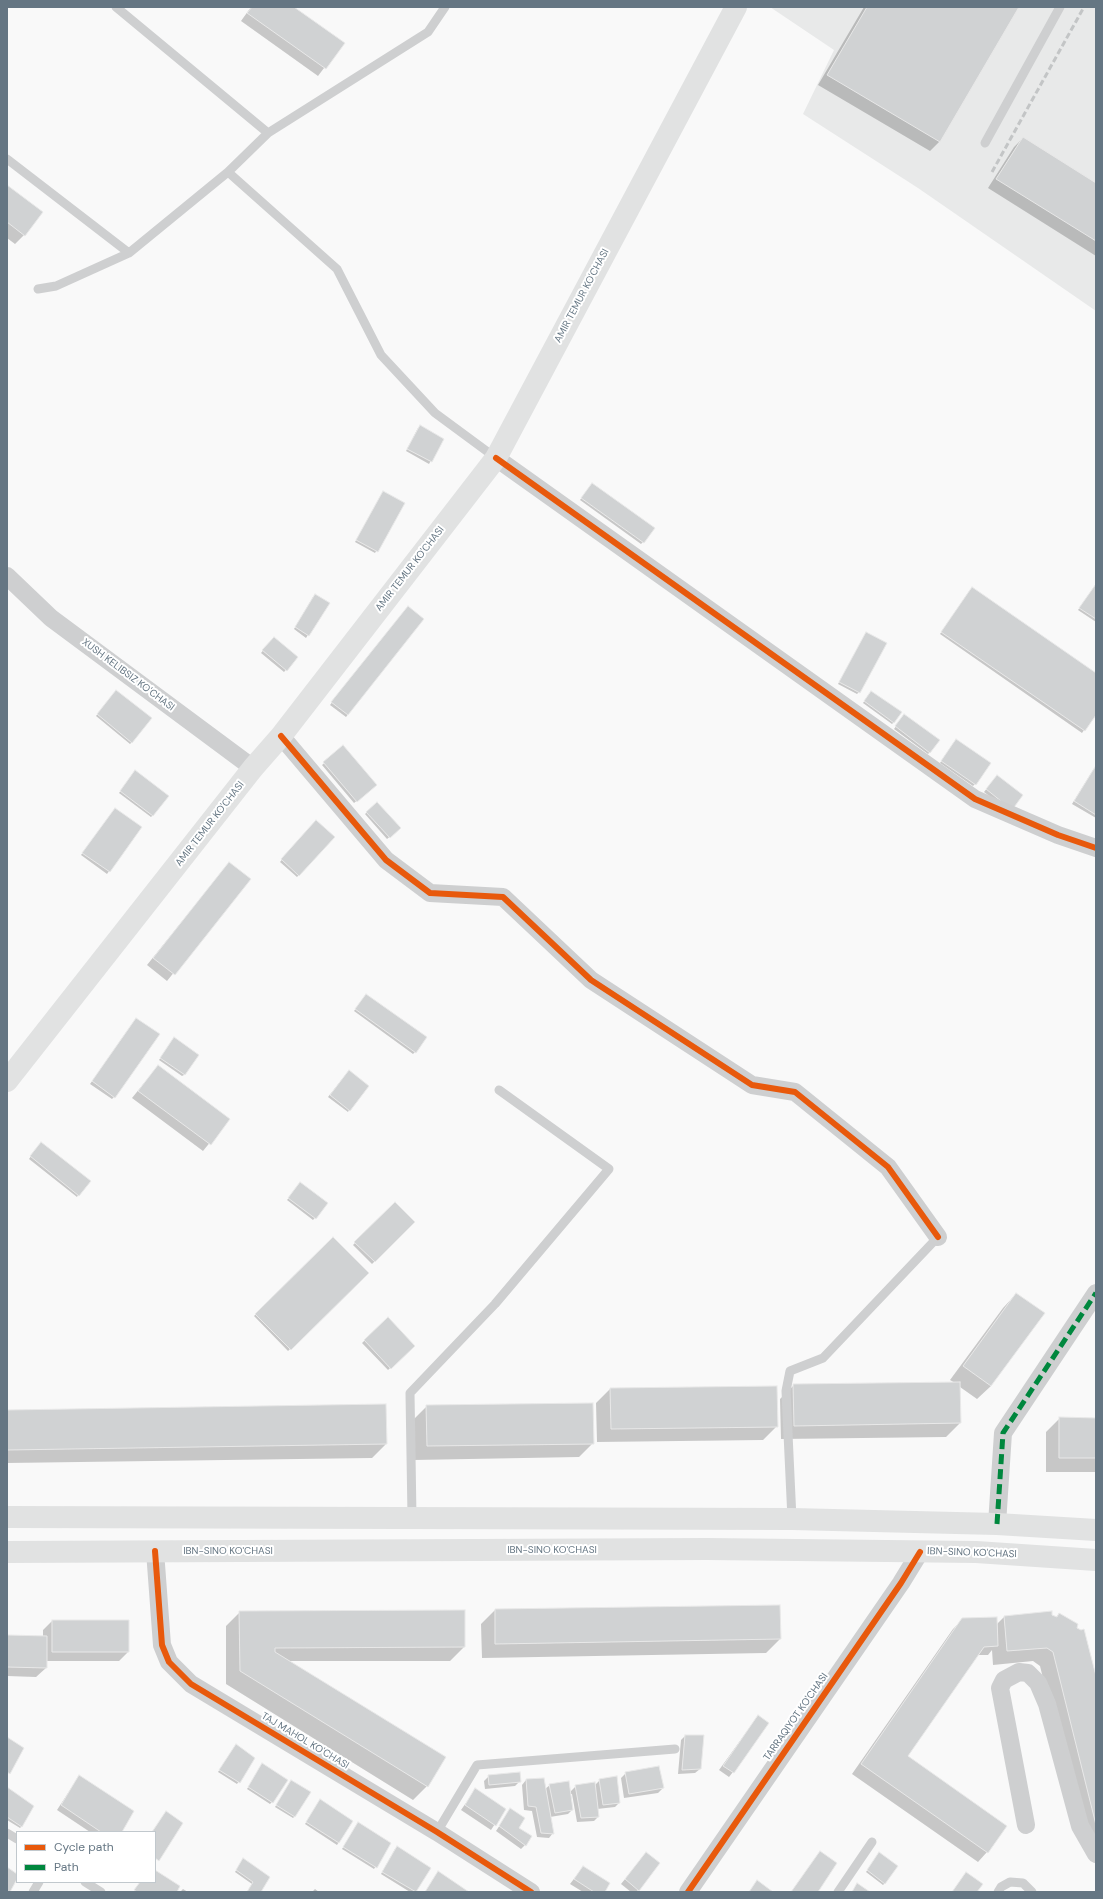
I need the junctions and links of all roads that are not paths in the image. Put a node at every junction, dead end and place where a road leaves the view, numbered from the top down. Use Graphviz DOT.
graph roads {
  1 [pos="116,7"];
  2 [pos="445,7"];
  3 [pos="736,7"];
  4 [pos="1060,7"];
  5 [pos="268,133"];
  6 [pos="985,143"];
  7 [pos="7,159"];
  8 [pos="228,172"];
  9 [pos="129,253"];
  10 [pos="38,289"];
  11 [pos="496,458"];
  12 [pos="7,576"];
  13 [pos="281,736"];
  14 [pos="253,768"];
  15 [pos="1096,848"];
  16 [pos="7,1081"];
  17 [pos="499,1090"];
  18 [pos="938,1237"];
  19 [pos="1096,1293"];
  20 [pos="7,1517"];
  21 [pos="412,1517"];
  22 [pos="792,1519"];
  23 [pos="998,1524"];
  24 [pos="1096,1530"];
  25 [pos="156,1551"];
  26 [pos="7,1552"];
  27 [pos="920,1552"];
  28 [pos="1096,1560"];
  29 [pos="675,1749"];
  30 [pos="1026,1825"];
  31 [pos="437,1832"];
  32 [pos="7,1833"];
  33 [pos="16,1838"];
  34 [pos="872,1842"];
  35 [pos="1096,1854"];
  36 [pos="38,1883"];
  37 [pos="87,1883"];
  38 [pos="33,1892"];
  39 [pos="101,1892"];
  40 [pos="531,1892"];
  41 [pos="688,1892"];
  42 [pos="838,1892"];
  43 [pos="998,1892"];
  44 [pos="1032,1892"];
  1 -- 5 [label="lane"];
  2 -- 5 [label="lane"];
  3 -- 11 [label="main road, AMIR TEMUR KO'CHASI"];
  4 -- 6 [label="lane"];
  5 -- 8 [label="lane"];
  7 -- 9 [label="lane"];
  8 -- 9 [label="lane"];
  8 -- 11 [label="lane"];
  9 -- 10 [label="lane"];
  11 -- 13 [label="main road, AMIR TEMUR KO'CHASI"];
  11 -- 15 [label="street"];
  12 -- 14 [label="street, XUSH KELIBSIZ KO'CHASI"];
  13 -- 14 [label="main road, AMIR TEMUR KO'CHASI"];
  13 -- 18 [label="street"];
  14 -- 16 [label="main road, AMIR TEMUR KO'CHASI"];
  17 -- 21 [label="lane"];
  18 -- 22 [label="lane"];
  19 -- 23 [label="street"];
  20 -- 21 [label="main road"];
  21 -- 22 [label="main road"];
  22 -- 23 [label="main road"];
  23 -- 24 [label="main road"];
  25 -- 26 [label="main road, IBN-SINO KO'CHASI"];
  25 -- 27 [label="main road, IBN-SINO KO'CHASI"];
  25 -- 31 [label="street, TAJ MAHOL KO'CHASI"];
  27 -- 28 [label="main road, IBN-SINO KO'CHASI"];
  27 -- 41 [label="street, TARRAQIYOT KO'CHASI"];
  29 -- 31 [label="lane"];
  30 -- 35 [label="street"];
  31 -- 40 [label="street, TAJ MAHOL KO'CHASI"];
  32 -- 33 [label="lane"];
  34 -- 42 [label="lane"];
  36 -- 38 [label="lane"];
  37 -- 39 [label="lane"];
  43 -- 44 [label="lane"];
}
